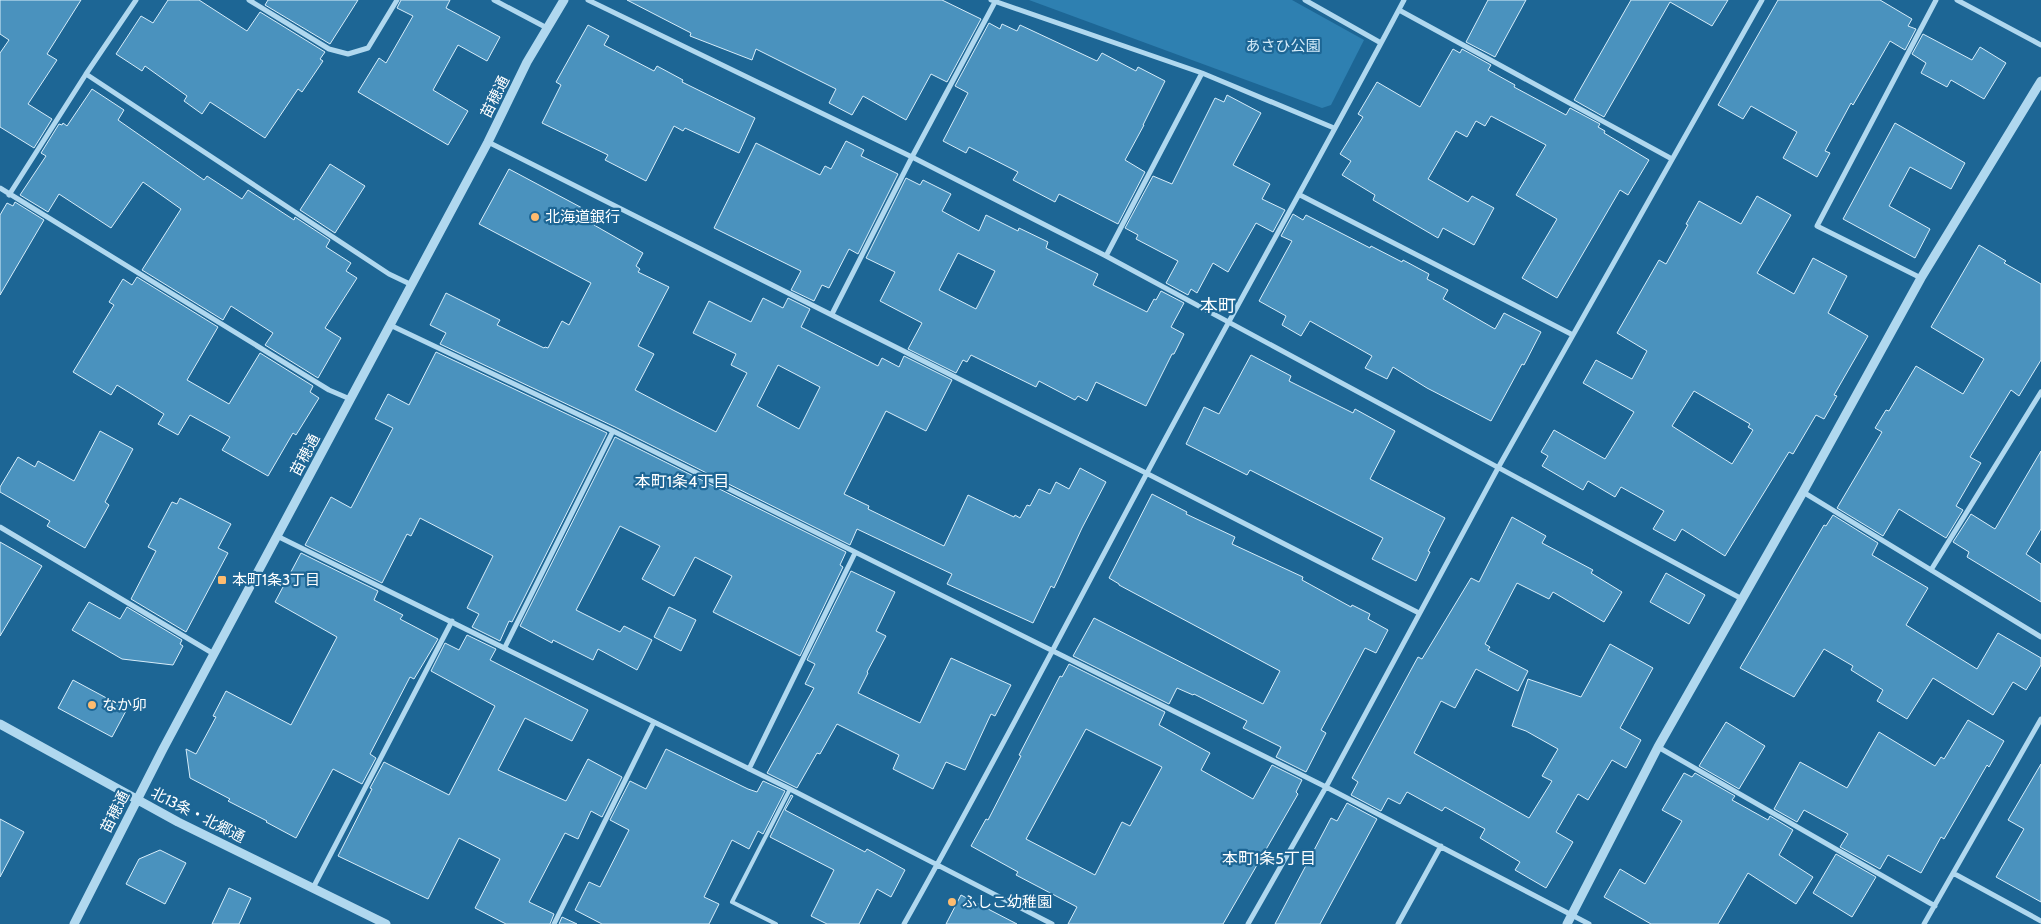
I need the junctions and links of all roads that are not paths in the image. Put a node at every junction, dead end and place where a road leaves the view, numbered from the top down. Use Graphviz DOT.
graph roads {
  1 [pos="136,0"];
  2 [pos="249,0"];
  3 [pos="397,0"];
  4 [pos="494,0"];
  5 [pos="564,0"];
  6 [pos="588,0"];
  7 [pos="994,0"];
  8 [pos="1305,0"];
  9 [pos="1404,0"];
  10 [pos="1762,0"];
  11 [pos="1936,0"];
  12 [pos="1958,0"];
  13 [pos="1399,10"];
  14 [pos="547,28"];
  15 [pos="1381,43"];
  16 [pos="2041,45"];
  17 [pos="1202,73"];
  18 [pos="86,74"];
  19 [pos="2041,81"];
  20 [pos="1334,128"];
  21 [pos="488,142"];
  22 [pos="912,157"];
  23 [pos="1672,158"];
  24 [pos="0,188"];
  25 [pos="9,195"];
  26 [pos="1300,195"];
  27 [pos="1106,256"];
  28 [pos="1922,278"];
  29 [pos="412,285"];
  30 [pos="832,314"];
  31 [pos="1230,322"];
  32 [pos="390,325"];
  33 [pos="1573,335"];
  34 [pos="2041,392"];
  35 [pos="350,400"];
  36 [pos="613,431"];
  37 [pos="1498,468"];
  38 [pos="1146,473"];
  39 [pos="1803,492"];
  40 [pos="0,527"];
  41 [pos="278,536"];
  42 [pos="855,553"];
  43 [pos="1931,570"];
  44 [pos="1742,598"];
  45 [pos="1419,613"];
  46 [pos="452,621"];
  47 [pos="2041,636"];
  48 [pos="505,647"];
  49 [pos="1053,651"];
  50 [pos="214,654"];
  51 [pos="2041,719"];
  52 [pos="654,722"];
  53 [pos="0,724"];
  54 [pos="1658,747"];
  55 [pos="749,769"];
  56 [pos="1326,787"];
  57 [pos="790,789"];
  58 [pos="137,800"];
  59 [pos="1440,846"];
  60 [pos="938,864"];
  61 [pos="1954,873"];
  62 [pos="313,888"];
  63 [pos="1935,906"];
  64 [pos="1573,915"];
  65 [pos="2041,921"];
  66 [pos="74,924"];
  67 [pos="386,924"];
  68 [pos="554,924"];
  69 [pos="776,924"];
  70 [pos="904,924"];
  71 [pos="1052,924"];
  72 [pos="1248,924"];
  73 [pos="1398,924"];
  74 [pos="1567,924"];
  75 [pos="1589,924"];
  76 [pos="1924,924"];
  1 -- 18 [label="street"];
  2 -- 3 [label="street"];
  4 -- 14 [label="street"];
  5 -- 14 [label="street, 苗穂通"];
  6 -- 22 [label="street"];
  7 -- 17 [label="street"];
  7 -- 22 [label="street"];
  8 -- 15 [label="street"];
  9 -- 13 [label="street"];
  10 -- 23 [label="street"];
  11 -- 28 [label="street"];
  12 -- 16 [label="street"];
  13 -- 15 [label="street"];
  13 -- 23 [label="street"];
  14 -- 21 [label="street, 苗穂通"];
  15 -- 20 [label="street"];
  17 -- 20 [label="street"];
  17 -- 27 [label="street"];
  18 -- 25 [label="street"];
  18 -- 29 [label="street"];
  19 -- 28 [label="street"];
  20 -- 26 [label="street"];
  21 -- 29 [label="street, 苗穂通"];
  21 -- 30 [label="street"];
  22 -- 27 [label="street"];
  22 -- 30 [label="street"];
  23 -- 33 [label="street"];
  24 -- 25 [label="street"];
  25 -- 35 [label="street"];
  26 -- 31 [label="street"];
  26 -- 33 [label="street"];
  27 -- 31 [label="street"];
  28 -- 39 [label="street"];
  29 -- 32 [label="street, 苗穂通"];
  30 -- 38 [label="street"];
  31 -- 37 [label="street"];
  31 -- 38 [label="street"];
  32 -- 35 [label="street, 苗穂通"];
  32 -- 36 [label="street"];
  33 -- 37 [label="street"];
  34 -- 43 [label="street"];
  35 -- 41 [label="street, 苗穂通"];
  36 -- 42 [label="street"];
  36 -- 48 [label="street"];
  37 -- 44 [label="street"];
  37 -- 45 [label="street"];
  38 -- 45 [label="street"];
  38 -- 49 [label="street"];
  39 -- 43 [label="street"];
  39 -- 44 [label="street"];
  40 -- 50 [label="street"];
  41 -- 46 [label="street"];
  41 -- 50 [label="street, 苗穂通"];
  42 -- 49 [label="street"];
  42 -- 55 [label="street"];
  43 -- 47 [label="street"];
  44 -- 54 [label="street"];
  45 -- 56 [label="street"];
  46 -- 48 [label="street"];
  46 -- 62 [label="street"];
  48 -- 52 [label="street"];
  49 -- 56 [label="street"];
  49 -- 60 [label="street"];
  50 -- 58 [label="street, 苗穂通"];
  51 -- 61 [label="street"];
  52 -- 55 [label="street"];
  52 -- 68 [label="street"];
  53 -- 58 [label="street, 北13条・北郷通"];
  54 -- 63 [label="street"];
  54 -- 64 [label="street"];
  55 -- 57 [label="street"];
  56 -- 59 [label="street"];
  56 -- 72 [label="street"];
  57 -- 60 [label="street"];
  57 -- 69 [label="lane"];
  58 -- 62 [label="street, 北13条・北郷通"];
  58 -- 66 [label="street, 苗穂通"];
  59 -- 64 [label="street"];
  59 -- 73 [label="street"];
  60 -- 70 [label="street"];
  60 -- 71 [label="street"];
  61 -- 63 [label="street"];
  61 -- 65 [label="street"];
  62 -- 67 [label="street, 北13条・北郷通"];
  63 -- 76 [label="street"];
  64 -- 74 [label="street"];
  64 -- 75 [label="street"];
}
